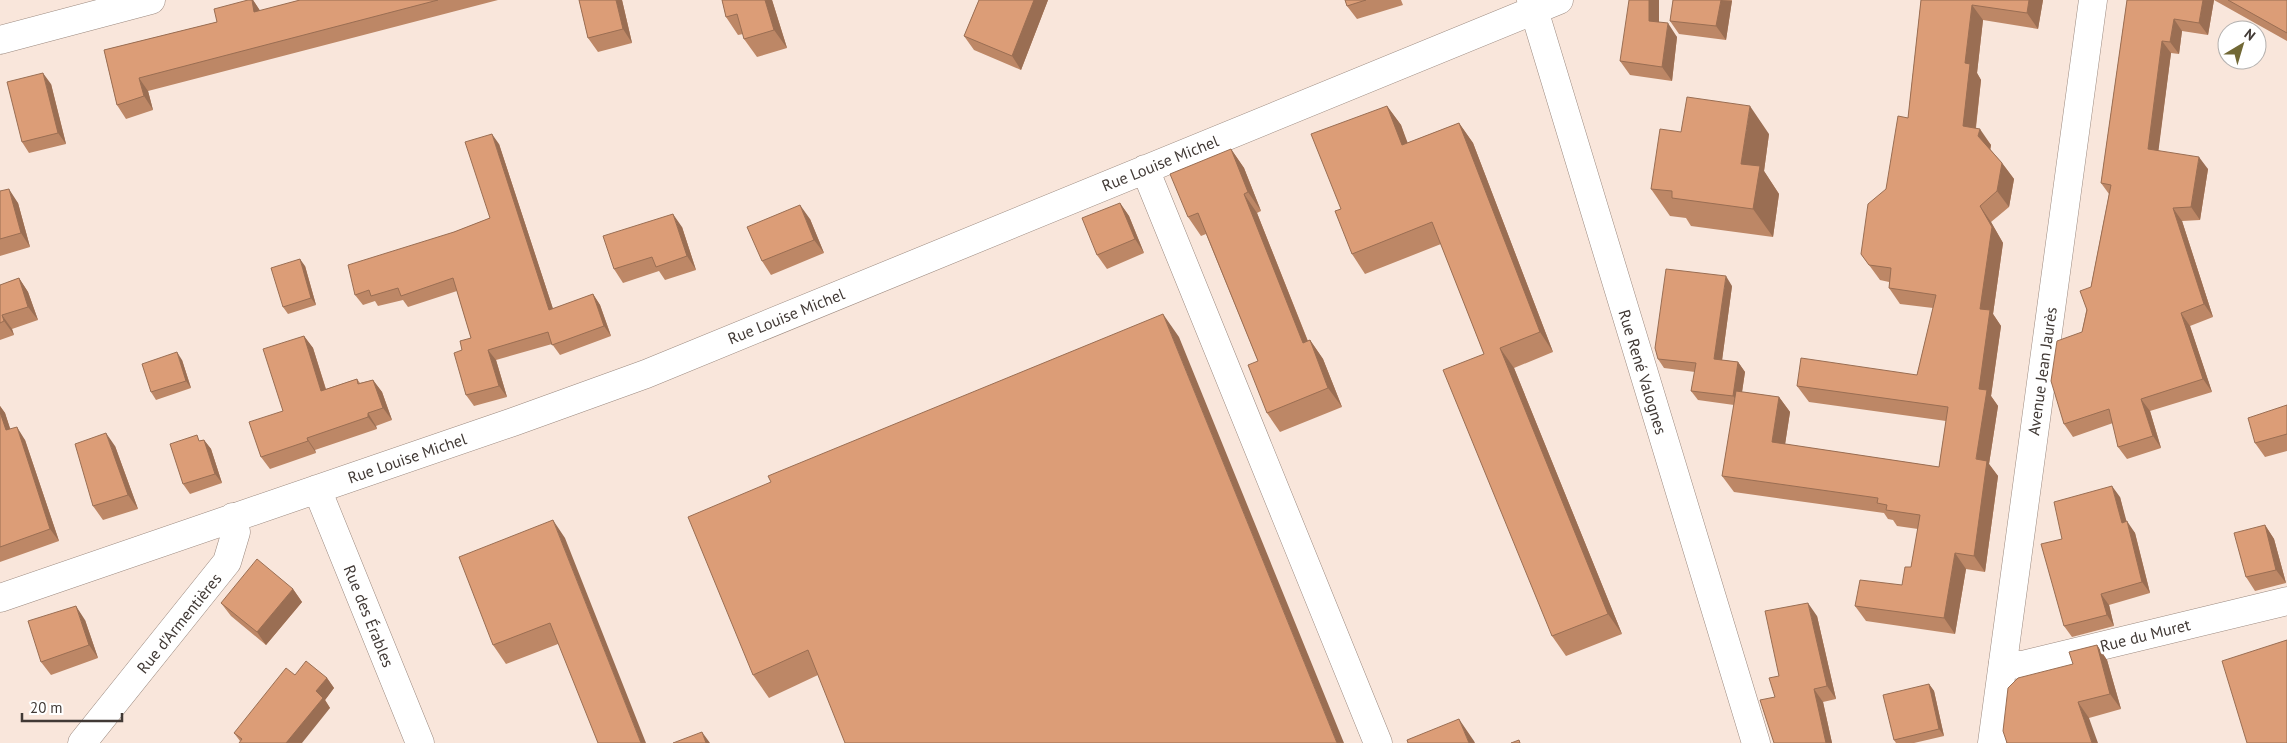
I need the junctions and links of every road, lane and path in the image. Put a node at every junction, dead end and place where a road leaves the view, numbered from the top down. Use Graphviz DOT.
graph roads {
  1 [pos="151,0"];
  2 [pos="1558,0"];
  3 [pos="2092,0"];
  4 [pos="1532,5"];
  5 [pos="0,40"];
  6 [pos="1145,169"];
  7 [pos="317,489"];
  8 [pos="233,517"];
  9 [pos="0,598"];
  10 [pos="2287,601"];
  11 [pos="2003,664"];
  12 [pos="82,743"];
  13 [pos="420,743"];
  14 [pos="1378,743"];
  15 [pos="1756,743"];
  16 [pos="1992,743"];
  1 -- 5 [label="street"];
  2 -- 4 [label="street, Rue Louise Michel"];
  3 -- 11 [label="street, Avenue Jean Jaurès"];
  4 -- 6 [label="street, Rue Louise Michel"];
  4 -- 15 [label="street, Rue René Valognes"];
  6 -- 7 [label="street, Rue Louise Michel"];
  6 -- 14 [label="street"];
  7 -- 8 [label="street, Rue Louise Michel"];
  7 -- 13 [label="street, Rue des Érables"];
  8 -- 9 [label="street, Rue Louise Michel"];
  8 -- 12 [label="street, Rue d'Armentières"];
  10 -- 11 [label="street, Rue du Muret"];
  11 -- 16 [label="street, Avenue Jean Jaurès"];
}
